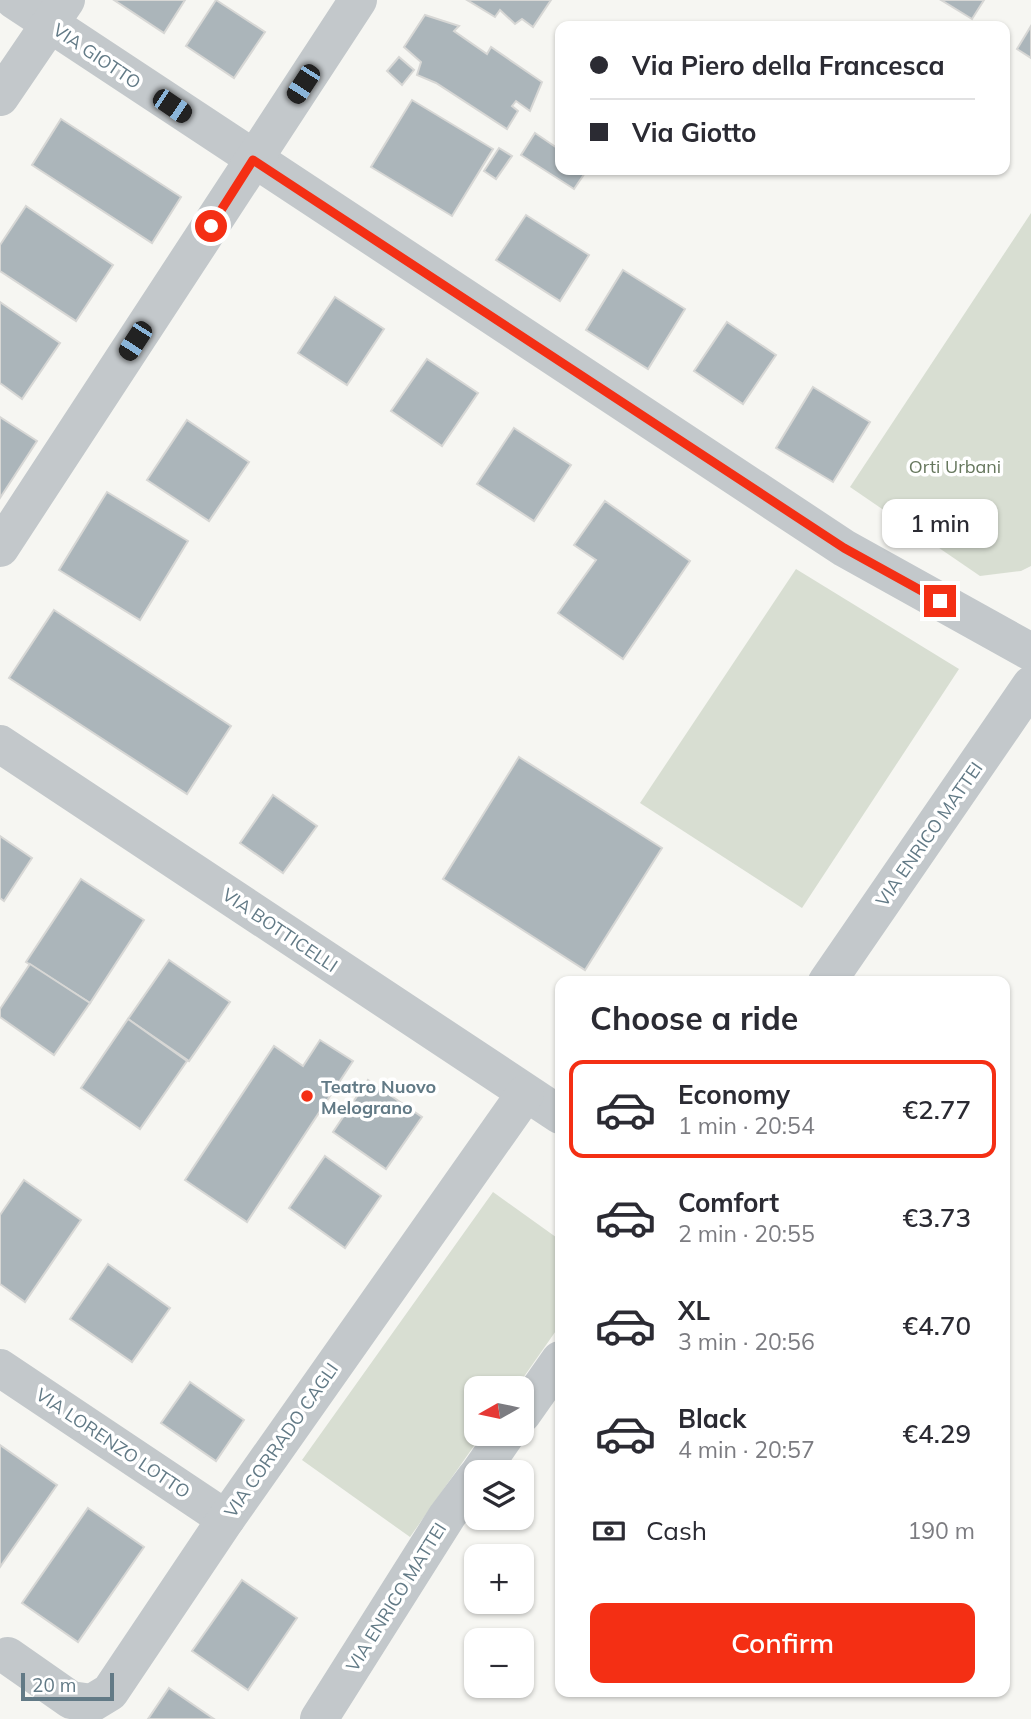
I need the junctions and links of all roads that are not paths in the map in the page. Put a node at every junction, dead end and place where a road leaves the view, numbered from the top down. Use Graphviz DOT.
graph roads {
  1 [pos="14,0"];
  2 [pos="358,0"];
  3 [pos="58,12"];
  4 [pos="0,97"];
  5 [pos="253,160"];
  6 [pos="0,548"];
  7 [pos="1031,652"];
  8 [pos="1031,685"];
  9 [pos="0,744"];
  10 [pos="831,976"];
  11 [pos="525,1094"];
  12 [pos="555,1112"];
  13 [pos="555,1367"];
  14 [pos="0,1368"];
  15 [pos="534,1397"];
  16 [pos="464,1493"];
  17 [pos="226,1519"];
  18 [pos="8,1656"];
  19 [pos="319,1719"];
  1 -- 3 [label="street, VIA GIOTTO"];
  2 -- 5 [label="street"];
  3 -- 4 [label="street"];
  3 -- 5 [label="street, VIA GIOTTO"];
  5 -- 6 [label="street"];
  5 -- 7 [label="street, VIA GIOTTO"];
  8 -- 10 [label="street, VIA ENRICO MATTEI"];
  9 -- 11 [label="street, VIA BOTTICELLI"];
  11 -- 12 [label="street, VIA BOTTICELLI"];
  11 -- 17 [label="street, VIA CORRADO CAGLI"];
  13 -- 15 [label="street"];
  14 -- 17 [label="street, VIA LORENZO LOTTO"];
  16 -- 19 [label="street, VIA ENRICO MATTEI"];
  17 -- 18 [label="street, VIA CORRADO CAGLI"];
}
